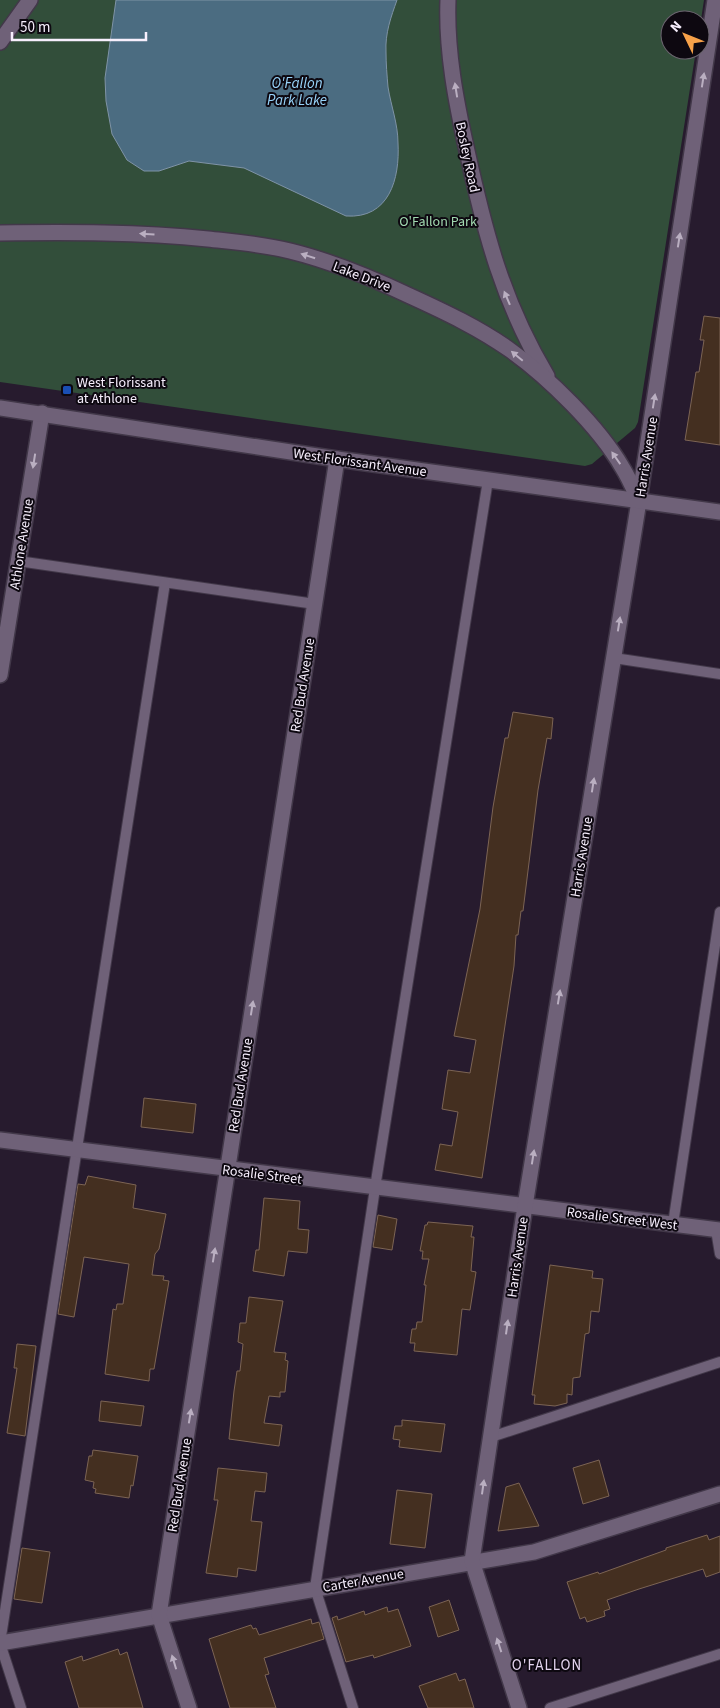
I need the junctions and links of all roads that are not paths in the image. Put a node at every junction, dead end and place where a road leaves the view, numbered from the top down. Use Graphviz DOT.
graph roads {
  1 [pos="30,0"];
  2 [pos="448,0"];
  3 [pos="715,0"];
  4 [pos="0,42"];
  5 [pos="0,232"];
  6 [pos="554,388"];
  7 [pos="0,408"];
  8 [pos="42,413"];
  9 [pos="337,459"];
  10 [pos="488,480"];
  11 [pos="639,501"];
  12 [pos="720,512"];
  13 [pos="18,561"];
  14 [pos="165,583"];
  15 [pos="314,604"];
  16 [pos="614,658"];
  17 [pos="720,674"];
  18 [pos="0,675"];
  19 [pos="720,912"];
  20 [pos="0,1140"];
  21 [pos="76,1150"];
  22 [pos="227,1169"];
  23 [pos="375,1187"];
  24 [pos="525,1206"];
  25 [pos="673,1224"];
  26 [pos="718,1230"];
  27 [pos="720,1254"];
  28 [pos="720,1362"];
  29 [pos="490,1437"];
  30 [pos="720,1494"];
  31 [pos="472,1561"];
  32 [pos="315,1588"];
  33 [pos="159,1615"];
  34 [pos="0,1643"];
  35 [pos="720,1654"];
  36 [pos="21,1708"];
  37 [pos="188,1708"];
  38 [pos="353,1708"];
  39 [pos="519,1708"];
  40 [pos="550,1708"];
  1 -- 4 [label="street"];
  6 -- 2 [label="street, Bosley Road, one-way"];
  11 -- 3 [label="street, Harris Avenue, one-way"];
  6 -- 5 [label="street, Lake Drive, one-way"];
  11 -- 6 [label="street, Lake Drive, one-way"];
  7 -- 8 [label="street, West Florissant Avenue"];
  8 -- 9 [label="street, West Florissant Avenue"];
  8 -- 13 [label="street, Athlone Avenue, one-way"];
  9 -- 10 [label="street, West Florissant Avenue"];
  9 -- 15 [label="street, Red Bud Avenue"];
  10 -- 11 [label="street, West Florissant Avenue"];
  10 -- 23 [label="lane"];
  11 -- 12 [label="street, West Florissant Avenue"];
  16 -- 11 [label="street, Harris Avenue, one-way"];
  13 -- 14 [label="lane"];
  13 -- 18 [label="street, Athlone Avenue"];
  14 -- 15 [label="lane"];
  14 -- 21 [label="lane"];
  22 -- 15 [label="street, Red Bud Avenue, one-way"];
  16 -- 17 [label="lane"];
  24 -- 16 [label="street, Harris Avenue, one-way"];
  19 -- 25 [label="lane"];
  20 -- 21 [label="street, Rosalie Street"];
  21 -- 22 [label="street, Rosalie Street"];
  21 -- 34 [label="lane"];
  22 -- 23 [label="street, Rosalie Street"];
  33 -- 22 [label="street, Red Bud Avenue, one-way"];
  23 -- 24 [label="street, Rosalie Street"];
  23 -- 32 [label="lane"];
  24 -- 25 [label="street, Rosalie Street West"];
  29 -- 24 [label="street, Harris Avenue, one-way"];
  25 -- 26 [label="street, Rosalie Street West"];
  26 -- 27 [label="lane"];
  28 -- 29 [label="lane"];
  31 -- 29 [label="street, Harris Avenue, one-way"];
  30 -- 31 [label="street, Carter Avenue"];
  31 -- 32 [label="street, Carter Avenue"];
  39 -- 31 [label="street, Harris Avenue, one-way"];
  32 -- 33 [label="street, Carter Avenue"];
  32 -- 38 [label="lane"];
  33 -- 34 [label="street, Carter Avenue"];
  37 -- 33 [label="street, Red Bud Avenue, one-way"];
  34 -- 36 [label="lane"];
  35 -- 40 [label="lane"];
}
